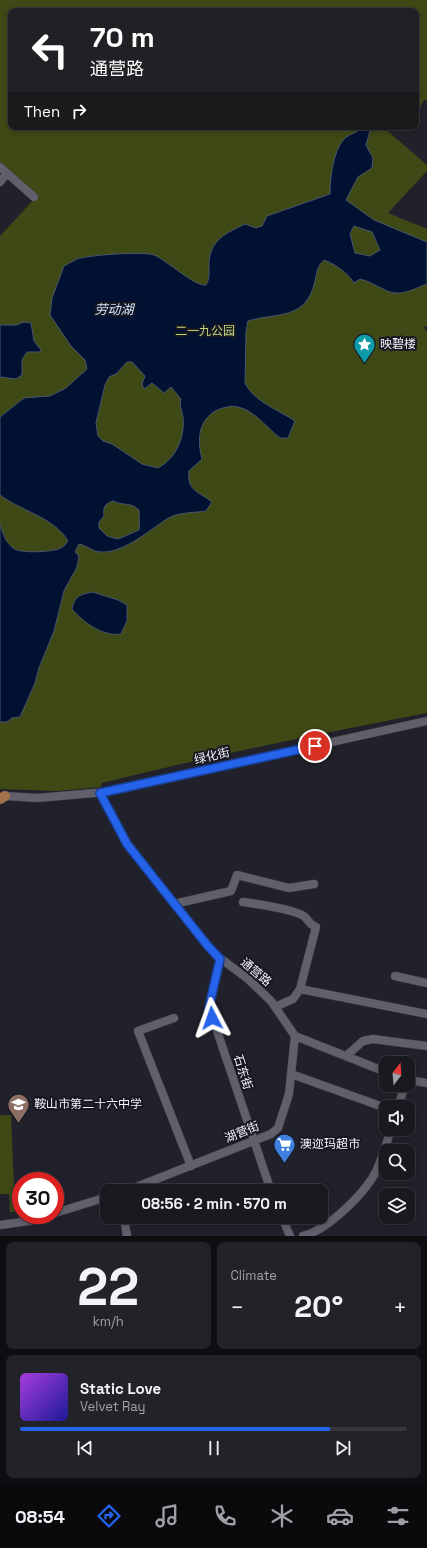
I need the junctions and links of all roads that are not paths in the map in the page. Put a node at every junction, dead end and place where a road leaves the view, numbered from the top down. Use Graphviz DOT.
graph roads {
  1 [pos="0,167"];
  2 [pos="7,173"];
  3 [pos="0,182"];
  4 [pos="34,197"];
  5 [pos="427,721"];
  6 [pos="100,793"];
  7 [pos="2,797"];
  8 [pos="314,884"];
  9 [pos="242,902"];
  10 [pos="174,904"];
  11 [pos="220,959"];
  12 [pos="395,976"];
  13 [pos="427,983"];
  14 [pos="300,989"];
  15 [pos="275,1007"];
  16 [pos="427,1014"];
  17 [pos="174,1018"];
  18 [pos="296,1036"];
  19 [pos="427,1046"];
  20 [pos="346,1056"];
  21 [pos="379,1069"];
  22 [pos="292,1074"];
  23 [pos="415,1081"];
  24 [pos="427,1083"];
  25 [pos="379,1105"];
  26 [pos="389,1136"];
  27 [pos="253,1141"];
  28 [pos="191,1166"];
  29 [pos="144,1184"];
  30 [pos="268,1184"];
  31 [pos="100,1199"];
  32 [pos="64,1210"];
  33 [pos="12,1223"];
  34 [pos="125,1224"];
  35 [pos="285,1224"];
  36 [pos="0,1225"];
  37 [pos="127,1236"];
  38 [pos="290,1236"];
  39 [pos="303,1236"];
  1 -- 2 [label="street"];
  2 -- 3 [label="street"];
  2 -- 4 [label="street"];
  5 -- 6 [label="street, 绿化街"];
  6 -- 7 [label="street, 绿化街"];
  6 -- 10 [label="street, 通营路"];
  8 -- 10 [label="street"];
  9 -- 14 [label="street"];
  10 -- 11 [label="street, 通营路"];
  11 -- 15 [label="street, 通营路"];
  11 -- 27 [label="street, 石东街"];
  12 -- 13 [label="street"];
  14 -- 15 [label="street"];
  14 -- 16 [label="street"];
  15 -- 18 [label="street, 通营路"];
  17 -- 28 [label="street"];
  18 -- 20 [label="street"];
  18 -- 22 [label="street, 湖营街"];
  19 -- 20 [label="street"];
  20 -- 21 [label="street"];
  22 -- 25 [label="street"];
  22 -- 27 [label="street, 湖营街"];
  23 -- 24 [label="street"];
  26 -- 39 [label="street"];
  27 -- 28 [label="street, 湖营街"];
  27 -- 30 [label="street, 石东街"];
  28 -- 29 [label="street, 湖营街"];
  31 -- 32 [label="street"];
  33 -- 36 [label="street"];
  34 -- 37 [label="street"];
  35 -- 38 [label="street"];
}
